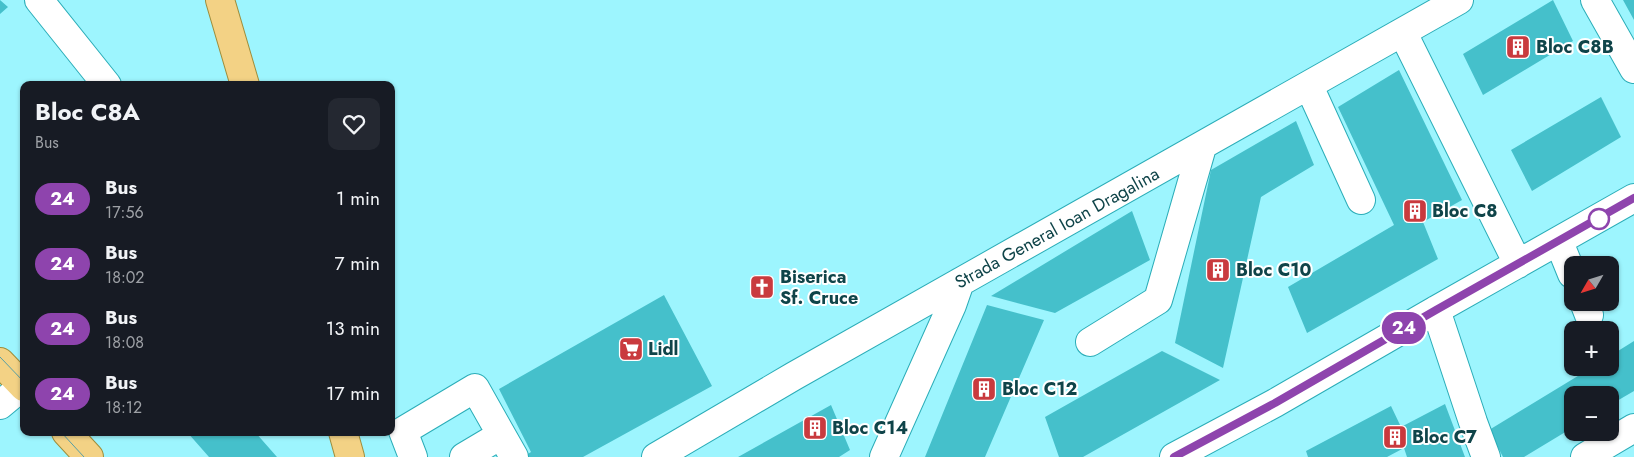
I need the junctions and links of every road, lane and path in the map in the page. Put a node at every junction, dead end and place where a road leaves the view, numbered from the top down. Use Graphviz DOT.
graph roads {
  1 [pos="39,0"];
  2 [pos="220,0"];
  3 [pos="1459,0"];
  4 [pos="1595,0"];
  5 [pos="1403,33"];
  6 [pos="1634,68"];
  7 [pos="104,81"];
  8 [pos="244,81"];
  9 [pos="1309,86"];
  10 [pos="1202,147"];
  11 [pos="1634,198"];
  12 [pos="1361,200"];
  13 [pos="1559,242"];
  14 [pos="1565,256"];
  15 [pos="1518,264"];
  16 [pos="960,282"];
  17 [pos="1436,310"];
  18 [pos="1090,342"];
  19 [pos="0,362"];
  20 [pos="20,383"];
  21 [pos="20,389"];
  22 [pos="0,406"];
  23 [pos="1634,428"];
  24 [pos="70,436"];
  25 [pos="345,436"];
  26 [pos="508,446"];
  27 [pos="89,457"];
  28 [pos="350,457"];
  29 [pos="413,457"];
  30 [pos="464,457"];
  31 [pos="656,457"];
  32 [pos="884,457"];
  33 [pos="1174,457"];
  34 [pos="1486,457"];
  35 [pos="1586,457"];
  1 -- 7 [label="street"];
  2 -- 8 [label="main road"];
  3 -- 5 [label="street, Strada General Ioan Dragalina"];
  4 -- 6 [label="street"];
  5 -- 9 [label="street, Strada General Ioan Dragalina"];
  5 -- 15 [label="street"];
  9 -- 10 [label="street, Strada General Ioan Dragalina"];
  9 -- 12 [label="street"];
  10 -- 16 [label="street, Strada General Ioan Dragalina"];
  10 -- 18 [label="street"];
  11 -- 13 [label="street"];
  13 -- 14 [label="street"];
  13 -- 15 [label="street"];
  15 -- 17 [label="street"];
  16 -- 31 [label="street, Strada General Ioan Dragalina"];
  16 -- 32 [label="street"];
  17 -- 33 [label="street"];
  17 -- 34 [label="street"];
  19 -- 20 [label="main road"];
  21 -- 22 [label="street"];
  23 -- 35 [label="street"];
  24 -- 27 [label="main road"];
  25 -- 28 [label="main road"];
  26 -- 29 [label="street"];
  26 -- 30 [label="street"];
}
